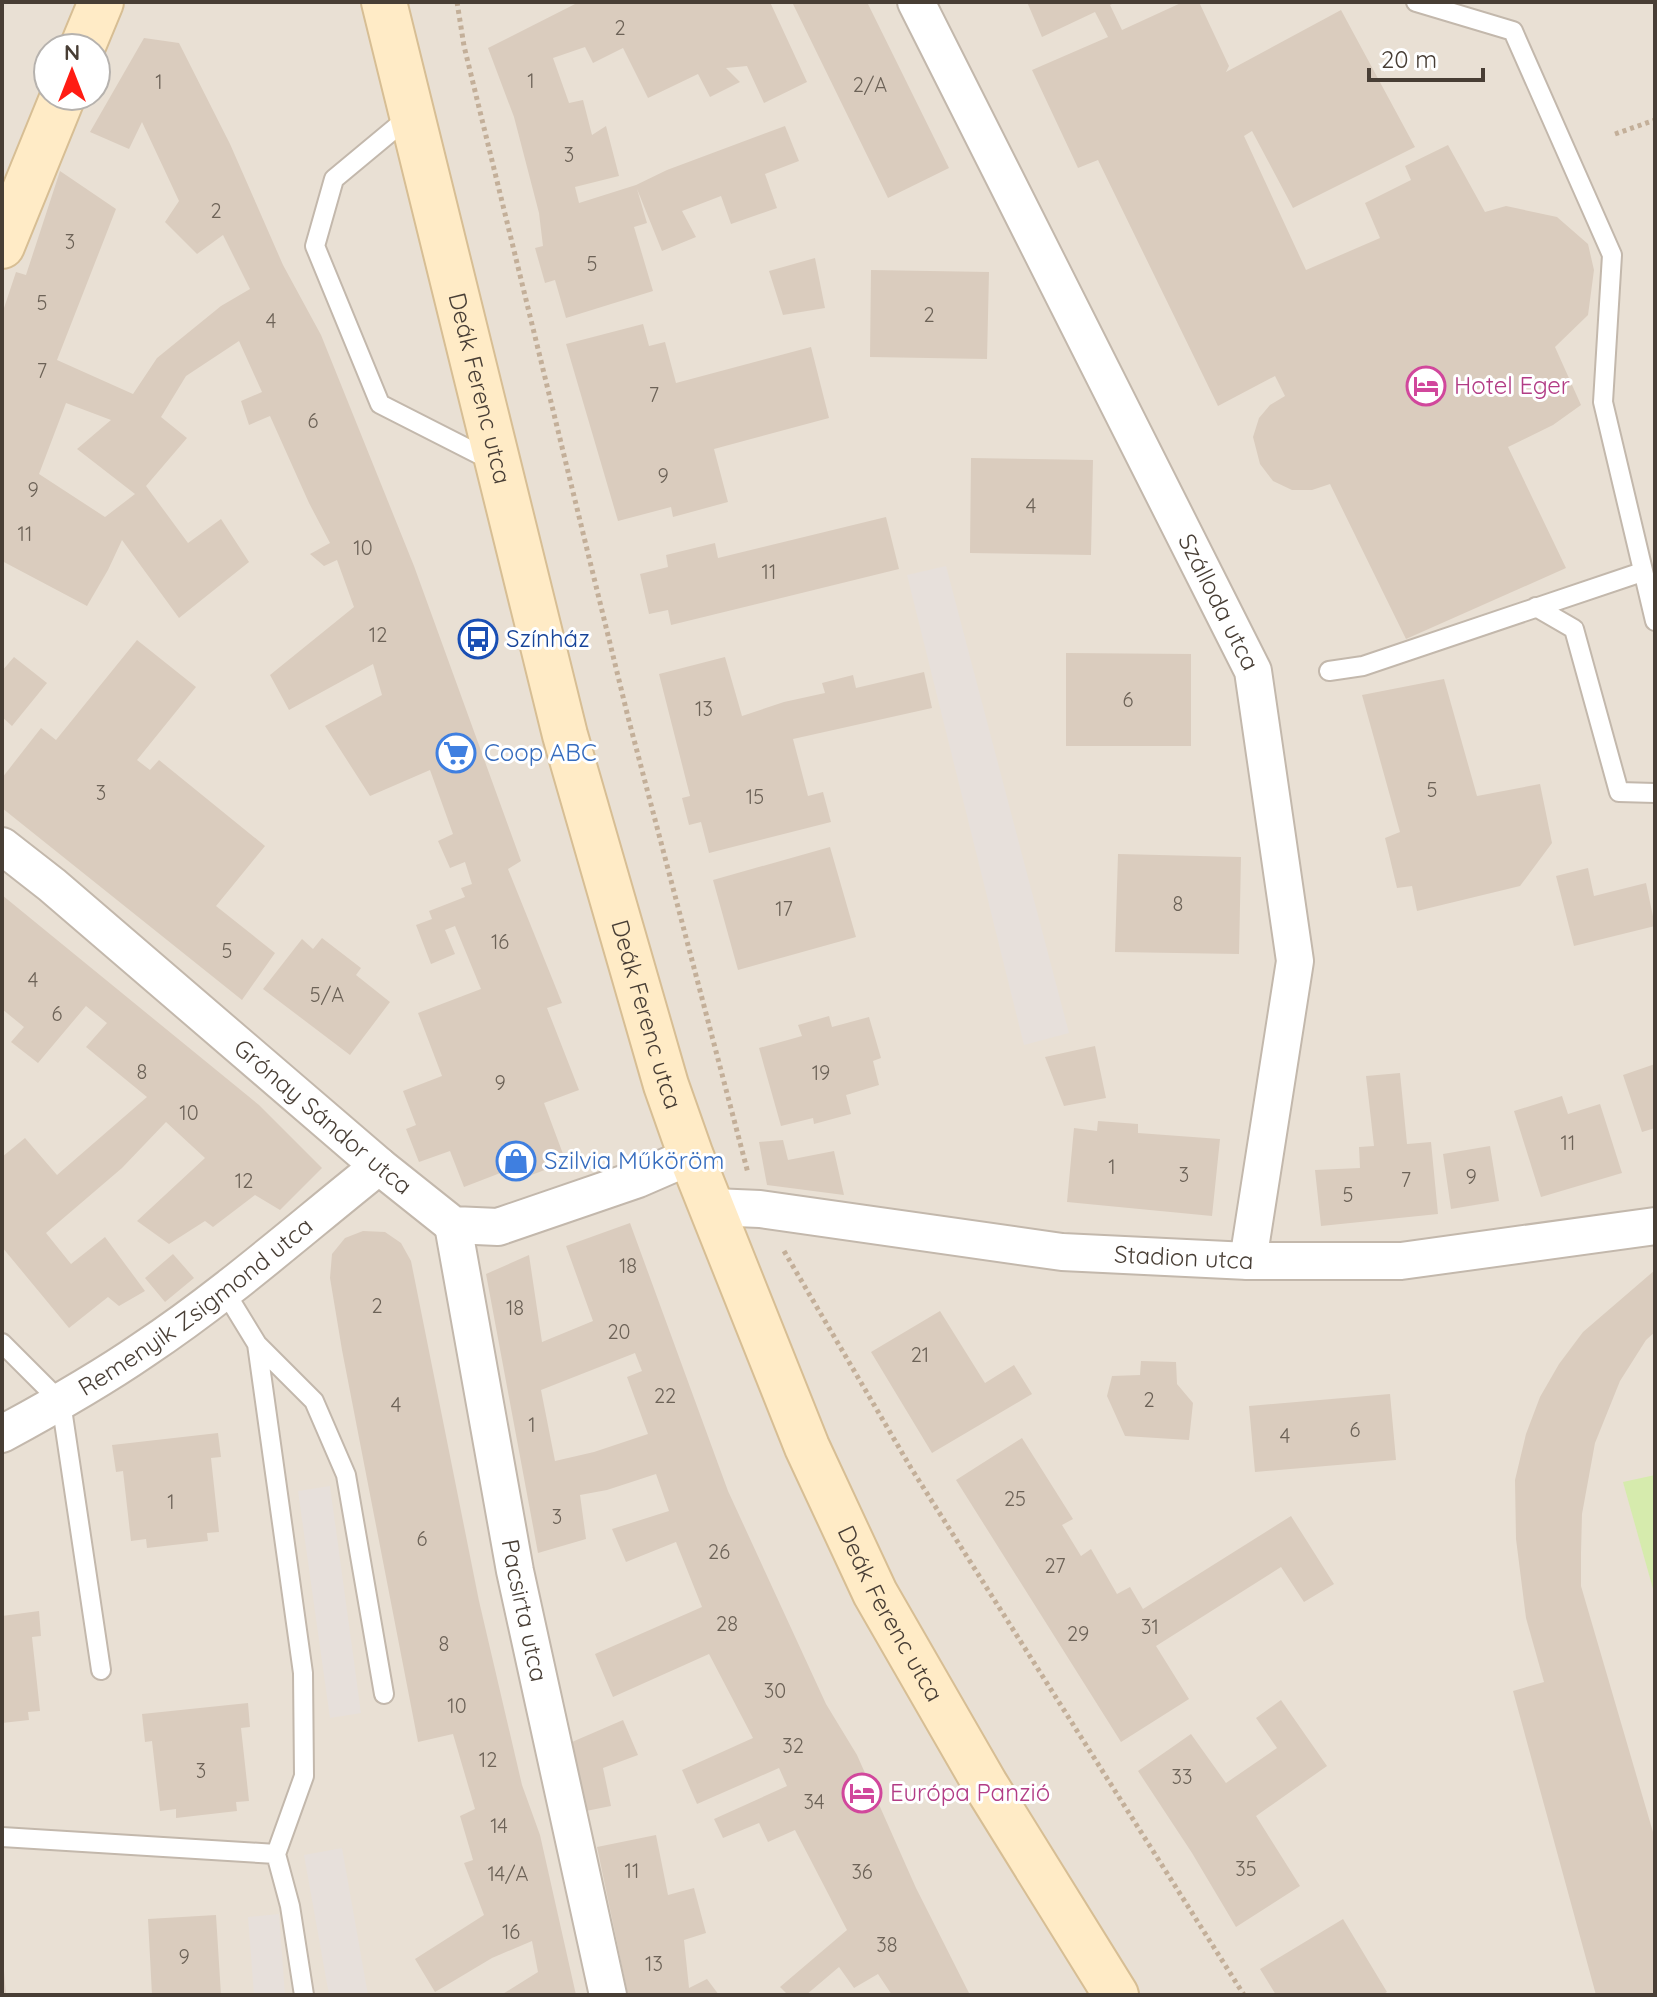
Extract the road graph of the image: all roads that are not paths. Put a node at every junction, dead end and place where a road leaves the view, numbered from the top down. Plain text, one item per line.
1 (101, 2) edge
2 (383, 2) edge
3 (916, 2) edge
4 (1416, 2) edge
5 (89, 32) edge
6 (56, 112) edge
7 (413, 113) junction
8 (2, 246) edge
9 (499, 464) junction
10 (1642, 572) junction
11 (1536, 607) junction
12 (1655, 621) edge
13 (1329, 671) dead end
14 (1655, 793) edge
15 (2, 846) edge
16 (691, 1156) junction
17 (379, 1166) junction
18 (713, 1207) junction
19 (453, 1225) junction
20 (1655, 1226) edge
21 (1248, 1261) junction
22 (224, 1290) junction
23 (2, 1343) edge
24 (257, 1344) junction
25 (61, 1402) junction
26 (2, 1434) edge
27 (101, 1670) dead end
28 (384, 1694) dead end
29 (2, 1837) edge
30 (276, 1854) junction
31 (304, 1995) edge
32 (608, 1995) edge
33 (1116, 1995) edge

1 - 5 street
2 - 7 street, Deák Ferenc utca
3 - 21 street, Szálloda utca
4 - 10 lane
6 - 8 street
7 - 9 street, Deák Ferenc utca
7 - 9 lane
9 - 16 street, Deák Ferenc utca
10 - 11 lane
10 - 12 lane
11 - 13 lane
11 - 14 lane
15 - 17 street, Grónay Sándor utca
16 - 18 street, Deák Ferenc utca
16 - 19 street
17 - 19 street, Grónay Sándor utca
17 - 22 street, Remenyik Zsigmond utca
18 - 21 street, Stadion utca
18 - 33 street, Deák Ferenc utca
19 - 32 street, Pacsirta utca
20 - 21 street, Stadion utca
22 - 24 lane
22 - 25 street, Remenyik Zsigmond utca
23 - 25 lane
24 - 28 lane
24 - 30 lane
25 - 26 street, Remenyik Zsigmond utca
25 - 27 lane
29 - 30 lane
30 - 31 lane

